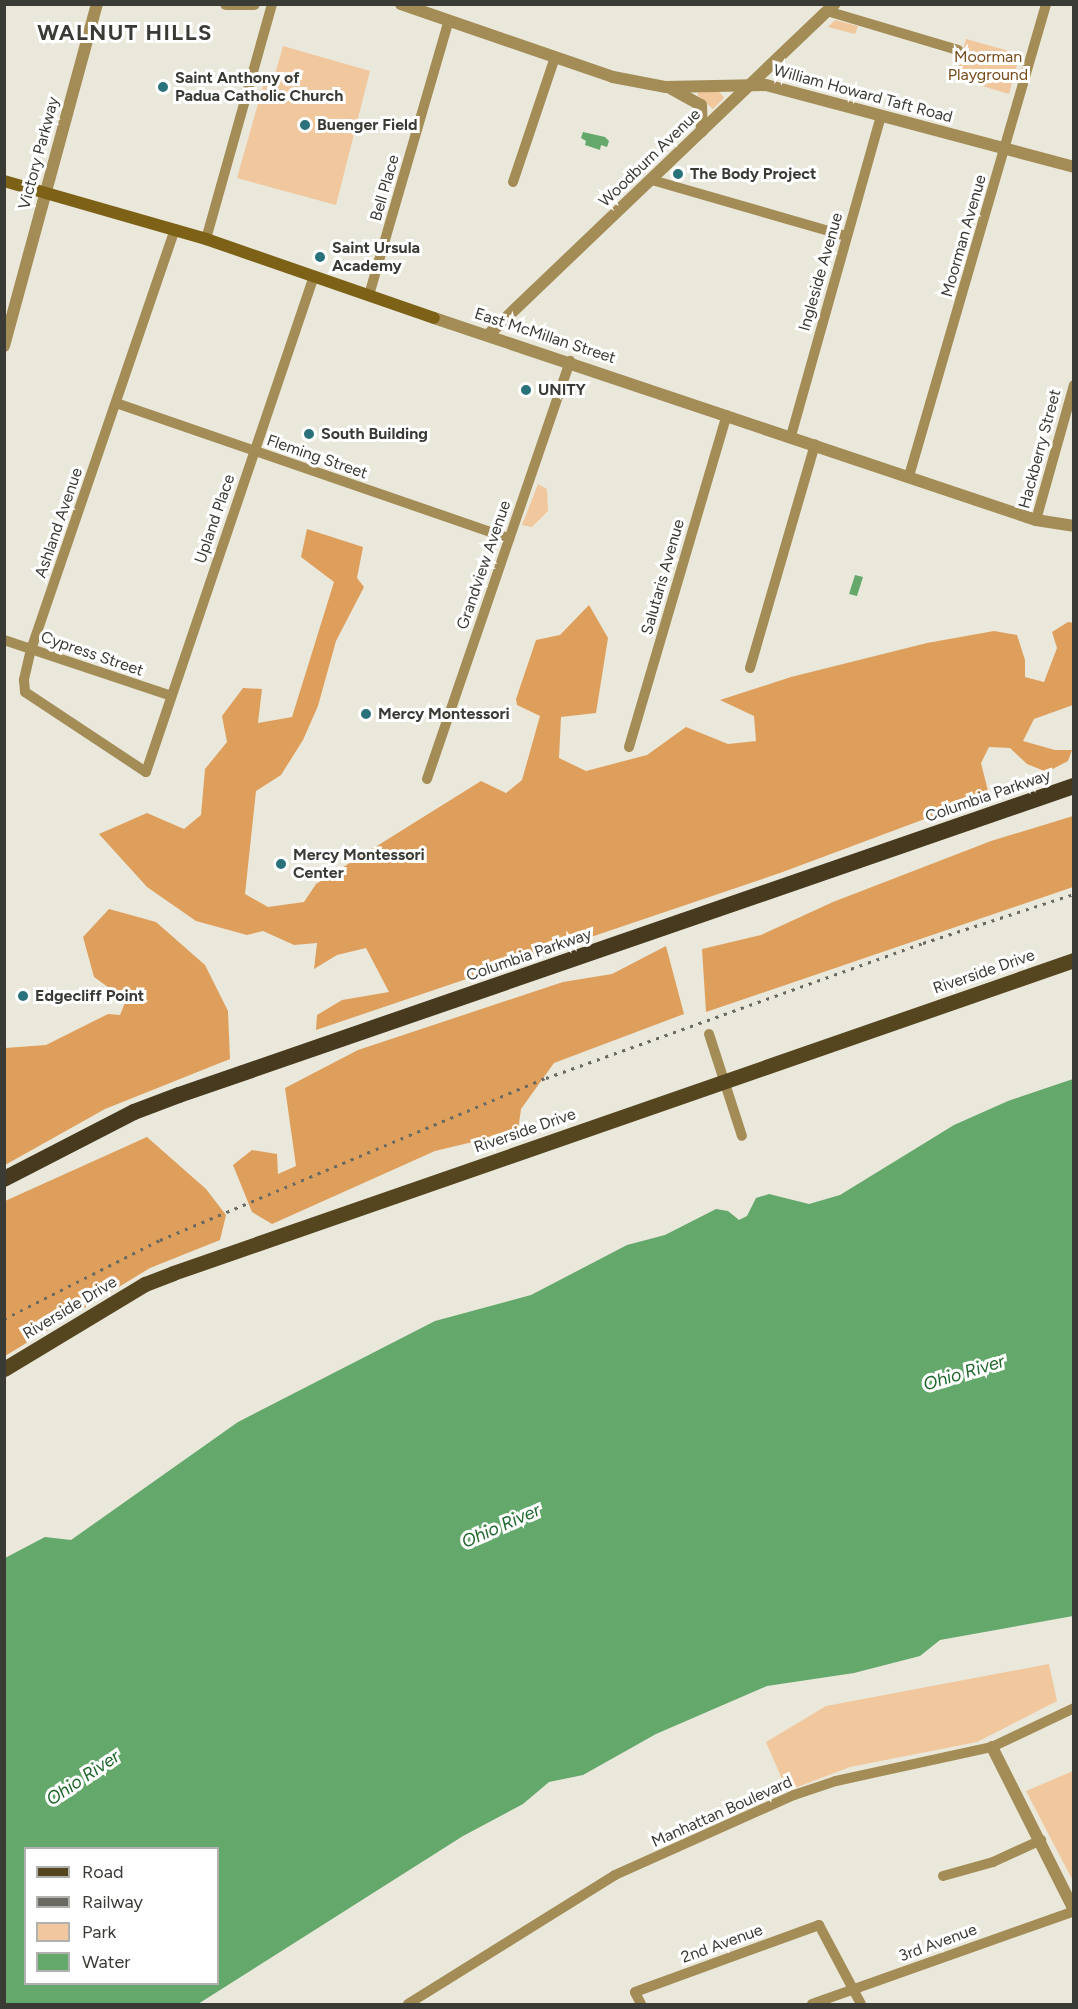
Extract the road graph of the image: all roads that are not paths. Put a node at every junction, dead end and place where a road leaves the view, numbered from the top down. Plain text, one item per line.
1 (97, 4) edge
2 (226, 4) edge
3 (254, 4) edge
4 (272, 4) edge
5 (401, 4) edge
6 (1046, 4) edge
7 (830, 8) edge
8 (449, 20) junction
9 (958, 50) dead end
10 (555, 57) junction
11 (749, 83) junction
12 (666, 87) junction
13 (881, 116) junction
14 (702, 130) junction
15 (1005, 148) junction
16 (1074, 167) edge
17 (652, 180) junction
18 (4, 181) edge
19 (513, 182) dead end
20 (46, 193) junction
21 (175, 229) junction
22 (846, 236) junction
23 (206, 239) junction
24 (314, 276) junction
25 (369, 295) junction
26 (434, 318) joint
27 (488, 335) junction
28 (4, 346) edge
29 (570, 361) junction
30 (1074, 385) edge
31 (116, 403) junction
32 (727, 415) junction
33 (791, 436) junction
34 (816, 444) junction
35 (254, 451) junction
36 (909, 476) junction
37 (1036, 520) junction
38 (1074, 526) edge
39 (509, 538) junction
40 (4, 640) edge
41 (31, 649) junction
42 (750, 668) dead end
43 (171, 696) junction
44 (629, 747) dead end
45 (146, 772) joint
46 (427, 779) dead end
47 (1074, 786) edge
48 (1074, 960) edge
49 (709, 1034) dead end
50 (724, 1082) junction
51 (741, 1136) dead end
52 (4, 1179) edge
53 (4, 1369) edge
54 (1074, 1708) edge
55 (992, 1747) junction
56 (1041, 1840) junction
57 (943, 1876) dead end
58 (1074, 1910) edge
59 (853, 1990) junction
60 (408, 2004) edge
61 (641, 2004) edge
62 (812, 2004) edge
63 (861, 2004) edge

1 - 20 street, Victory Parkway
2 - 3 street
4 - 23 street
5 - 8 street, William Howard Taft Road
6 - 15 street, Moorman Avenue
7 - 9 street
7 - 11 street, Woodburn Avenue
8 - 10 street, William Howard Taft Road
8 - 25 street, Bell Place
10 - 12 street, William Howard Taft Road
10 - 19 street
11 - 12 street, William Howard Taft Road
11 - 13 street, William Howard Taft Road
11 - 14 street, Woodburn Avenue
12 - 14 street
13 - 15 street, William Howard Taft Road
13 - 22 street, Ingleside Avenue
14 - 17 street, Woodburn Avenue
15 - 16 street, William Howard Taft Road
15 - 36 street, Moorman Avenue
17 - 22 street
17 - 27 street, Woodburn Avenue
18 - 20 main road, East McMillan Street
20 - 21 main road, East McMillan Street
20 - 28 street, Victory Parkway
21 - 23 main road, East McMillan Street
21 - 31 street, Ashland Avenue
22 - 33 street, Ingleside Avenue
23 - 24 main road, East McMillan Street
24 - 25 main road, East McMillan Street
24 - 35 street, Upland Place
25 - 26 main road, East McMillan Street
26 - 27 street, East McMillan Street
27 - 29 street, East McMillan Street
29 - 32 street, East McMillan Street
29 - 39 street, Grandview Avenue
30 - 37 street, Hackberry Street
31 - 35 street, Fleming Street
31 - 41 street, Ashland Avenue
32 - 33 street, East McMillan Street
32 - 44 street, Salutaris Avenue
33 - 34 street, East McMillan Street
34 - 36 street, East McMillan Street
34 - 42 street
35 - 39 street, Fleming Street
35 - 43 street, Upland Place
36 - 37 street, East McMillan Street
37 - 38 street, East McMillan Street
39 - 46 street, Grandview Avenue
40 - 41 street, Cypress Street
41 - 43 street, Cypress Street
41 - 45 street, Ashland Avenue
43 - 45 street, Upland Place
47 - 52 highway, Columbia Parkway
48 - 50 main road, Riverside Drive
49 - 50 street
50 - 51 street
50 - 53 main road, Riverside Drive
54 - 55 street, Manhattan Boulevard
55 - 56 street
55 - 60 street, Manhattan Boulevard
56 - 57 street
56 - 58 street
58 - 59 street, 3rd Avenue
59 - 61 street, 2nd Avenue
59 - 62 street, 3rd Avenue
59 - 63 street

